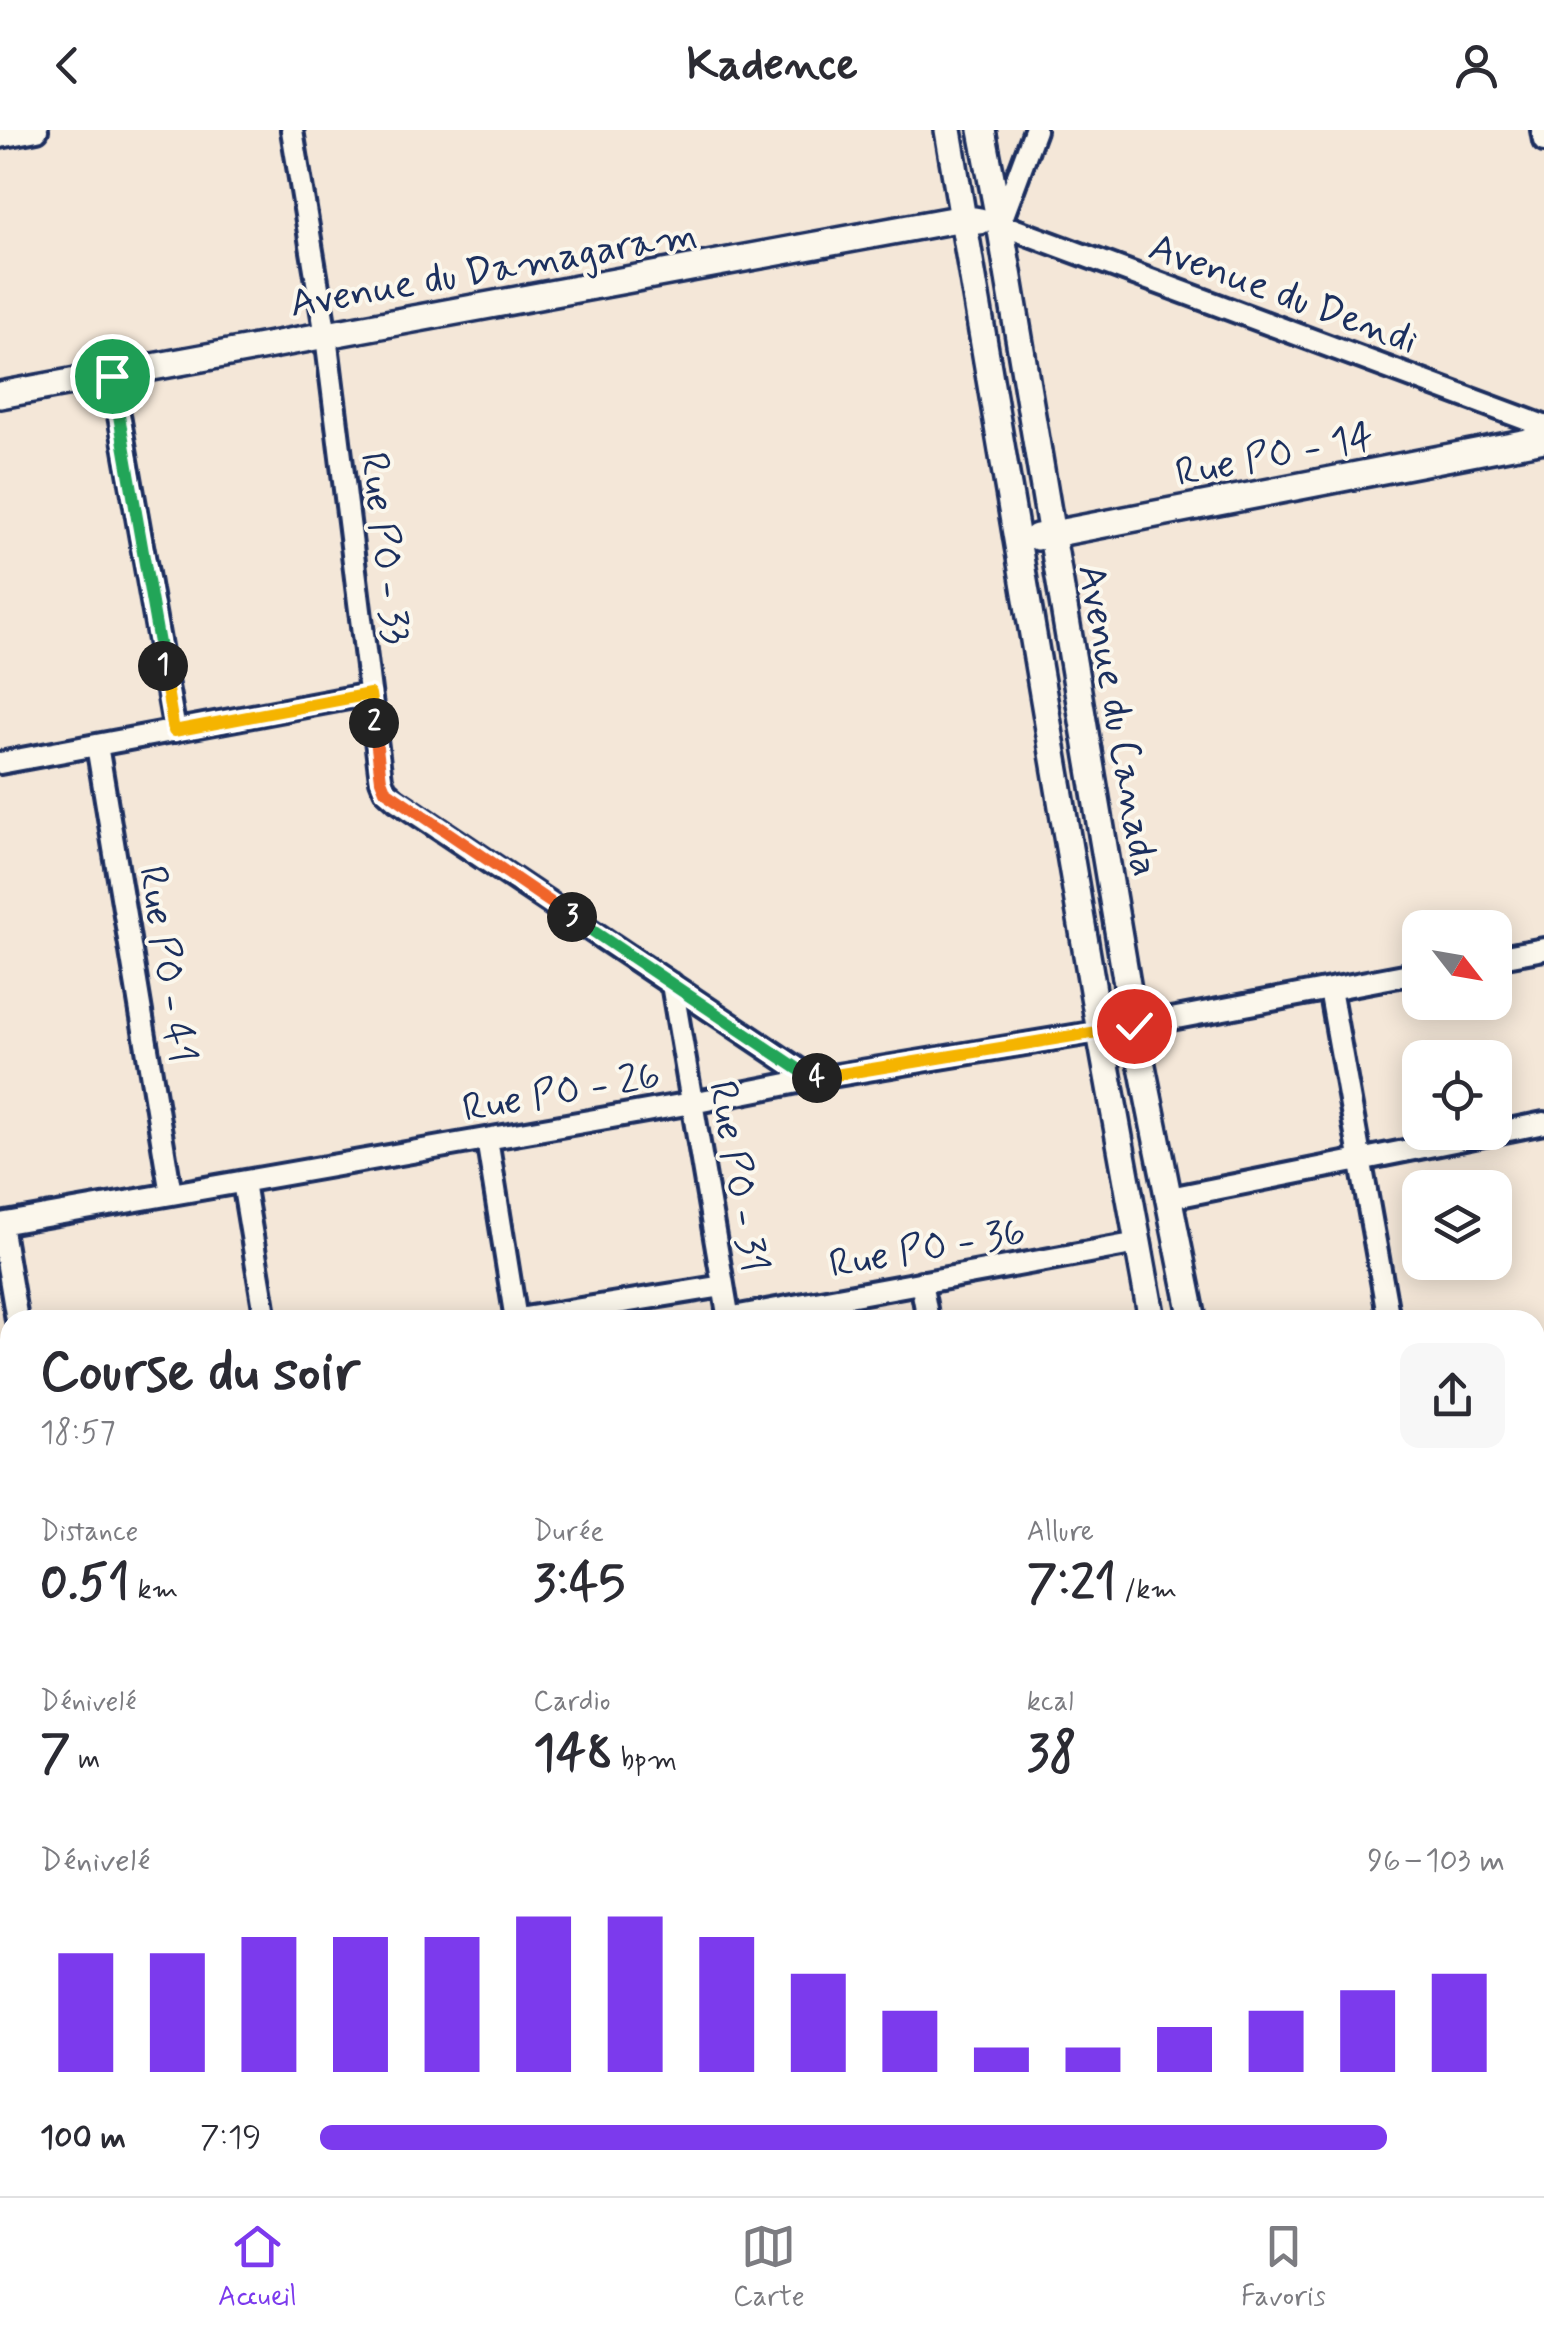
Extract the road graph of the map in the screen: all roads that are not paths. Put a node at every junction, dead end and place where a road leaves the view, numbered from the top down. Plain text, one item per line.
1 (37, 130) edge
2 (292, 130) edge
3 (948, 130) edge
4 (982, 130) edge
5 (1035, 130) edge
6 (1542, 130) edge
7 (0, 137) edge
8 (1544, 142) edge
9 (963, 218) junction
10 (1000, 224) junction
11 (326, 336) junction
12 (112, 376) junction
13 (0, 395) edge
14 (1544, 426) edge
15 (1544, 439) edge
16 (1051, 535) junction
17 (1017, 539) junction
18 (370, 694) junction
19 (174, 731) junction
20 (97, 745) junction
21 (0, 763) edge
22 (1544, 948) edge
23 (1512, 955) edge
24 (1402, 975) edge
25 (672, 984) junction
26 (1330, 989) junction
27 (1134, 1026) junction
28 (1100, 1032) junction
29 (813, 1079) junction
30 (692, 1103) junction
31 (1544, 1123) edge
32 (488, 1139) junction
33 (1360, 1160) junction
34 (243, 1182) junction
35 (171, 1194) junction
36 (1170, 1198) junction
37 (0, 1224) edge
38 (1138, 1243) junction
39 (922, 1282) junction
40 (723, 1286) junction
41 (15, 1310) edge
42 (264, 1310) edge
43 (513, 1310) edge
44 (575, 1310) edge
45 (727, 1310) edge
46 (775, 1310) edge
47 (926, 1310) edge
48 (1150, 1310) edge
49 (1191, 1310) edge
50 (1387, 1310) edge

1 - 7 street
2 - 11 street, Rue PO - 33
3 - 9 street, Avenue du Canada
4 - 10 street, Avenue du Canada
5 - 10 street
6 - 8 street
9 - 10 street, Avenue du Damagaram
9 - 11 street, Avenue du Damagaram
9 - 17 street, Avenue du Canada
10 - 14 street, Avenue du Dendi
10 - 16 street, Avenue du Canada
11 - 12 street, Avenue du Damagaram
11 - 18 street, Rue PO - 33
12 - 13 street, Avenue du Damagaram
12 - 19 street
15 - 16 street, Rue PO - 14
16 - 17 street, Rue PO - 14
16 - 27 street, Avenue du Canada
17 - 28 street, Avenue du Canada
18 - 19 street
18 - 25 street, Rue PO - 33
19 - 20 street
20 - 21 street
20 - 35 street, Rue PO - 41
22 - 23 street
24 - 26 street, Rue PO - 26
25 - 29 street, Rue PO - 33
25 - 30 street, Rue PO - 31
26 - 27 street, Rue PO - 26
26 - 33 street
27 - 28 street, Rue PO - 26
27 - 36 street, Avenue du Canada
28 - 29 street, Rue PO - 26
28 - 38 street, Avenue du Canada
29 - 30 street, Rue PO - 26
30 - 32 street, Rue PO - 26
30 - 40 street, Rue PO - 31
31 - 33 street
32 - 34 street, Rue PO - 26
32 - 43 street
33 - 36 street
33 - 50 street
34 - 35 street, Rue PO - 26
34 - 42 street
35 - 37 street, Rue PO - 26
36 - 49 street, Avenue du Canada
37 - 41 street
38 - 39 street, Rue PO - 36
38 - 48 street, Avenue du Canada
39 - 46 street, Rue PO - 36
39 - 47 street
40 - 44 street
40 - 45 street, Rue PO - 31

